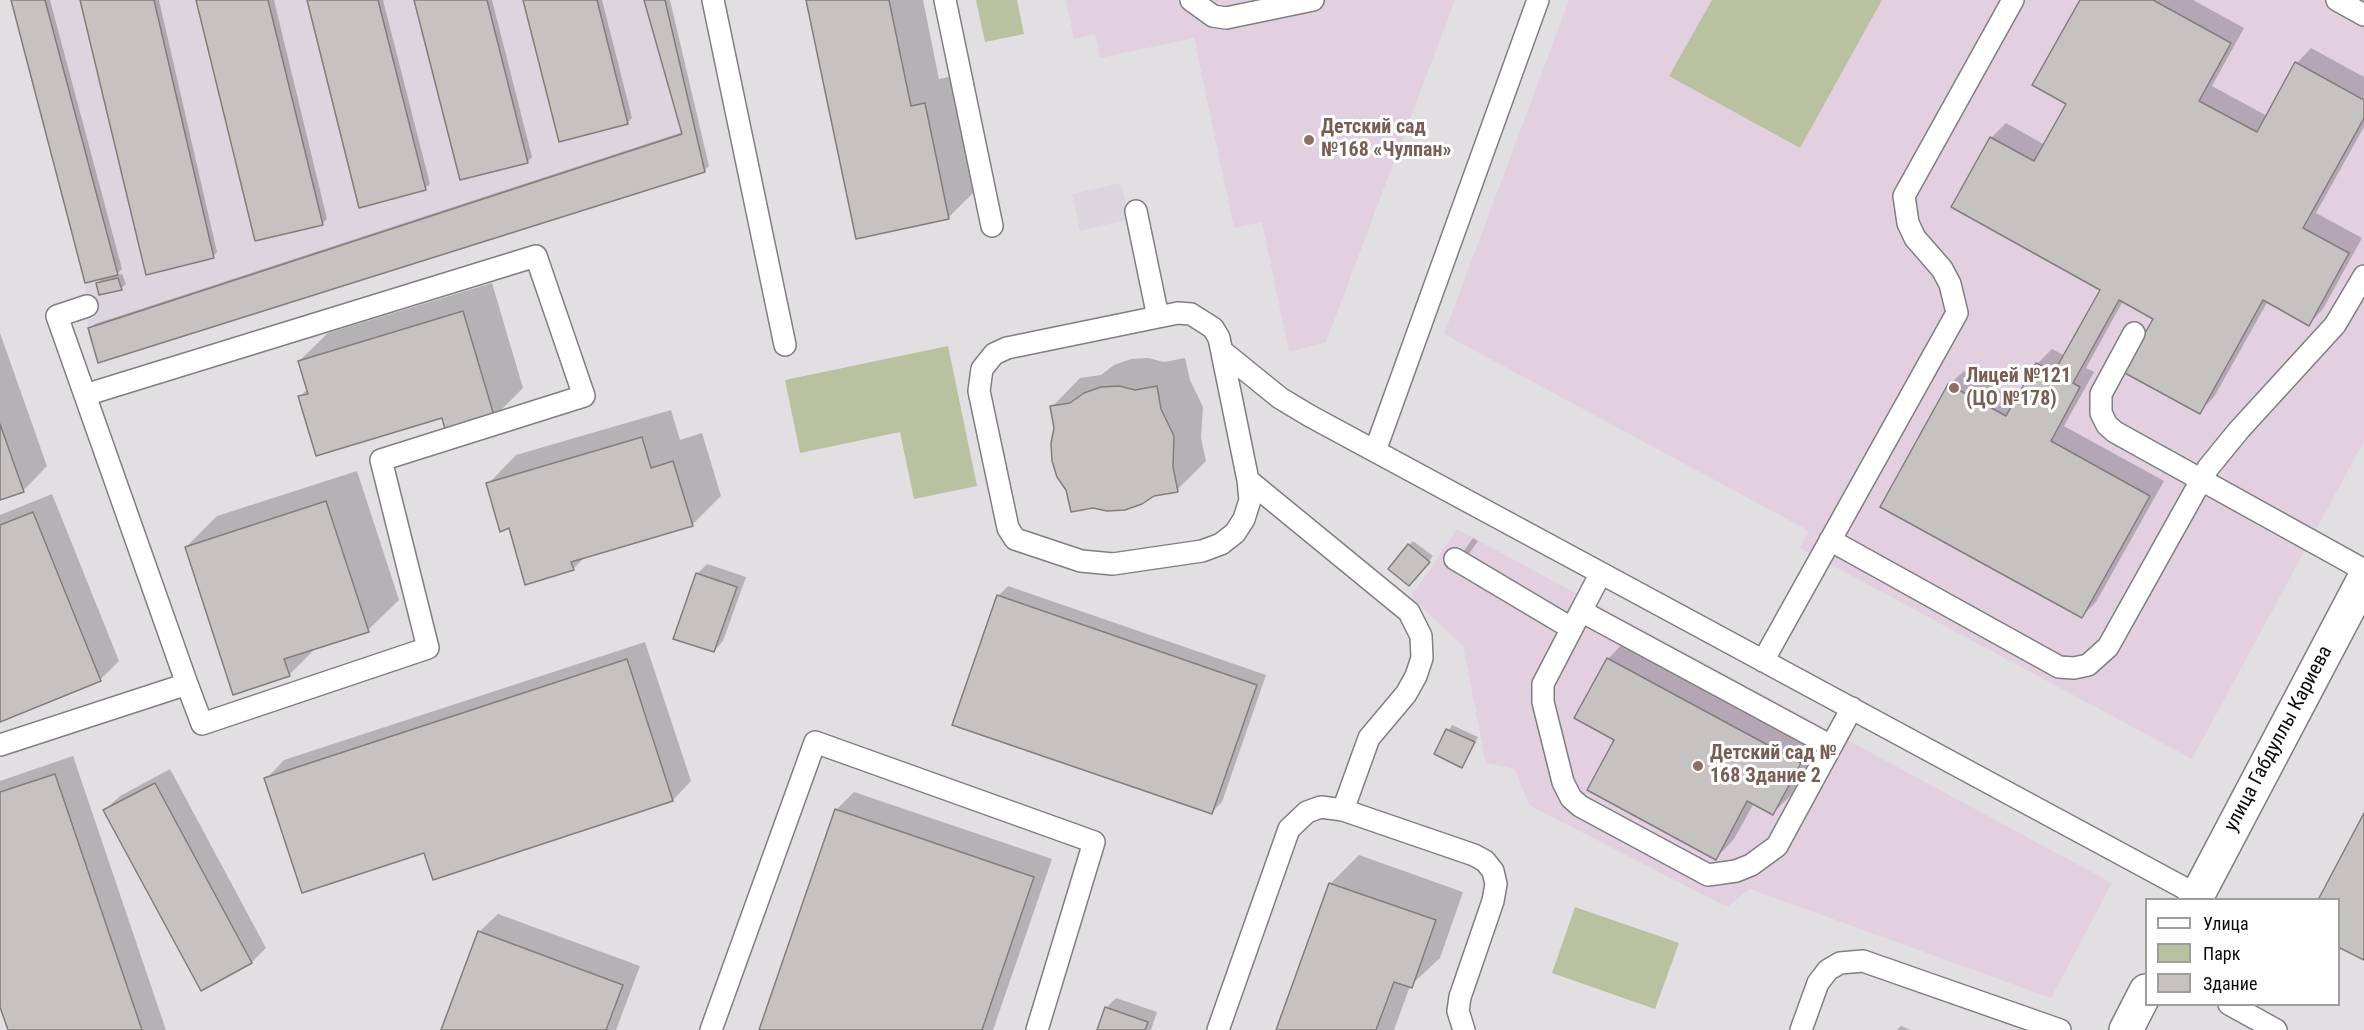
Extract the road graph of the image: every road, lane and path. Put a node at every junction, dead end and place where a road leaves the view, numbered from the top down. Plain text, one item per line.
1 (713, 0) edge
2 (945, 0) edge
3 (1191, 0) edge
4 (1313, 0) edge
5 (1538, 0) edge
6 (2013, 0) edge
7 (2337, 0) edge
8 (2364, 15) edge
9 (1136, 211) dead end
10 (992, 226) dead end
11 (2364, 276) edge
12 (87, 306) dead end
13 (1158, 317) junction
14 (2134, 333) dead end
15 (785, 345) dead end
16 (1222, 351) junction
17 (85, 395) junction
18 (1375, 451) junction
19 (1248, 480) junction
20 (2202, 481) junction
21 (1830, 540) junction
22 (1455, 560) dead end
23 (2364, 570) edge
24 (1601, 573) junction
25 (2364, 579) edge
26 (1576, 620) junction
27 (1763, 661) junction
28 (187, 684) junction
29 (1852, 708) junction
30 (0, 745) edge
31 (1831, 746) junction
32 (1343, 810) junction
33 (2196, 897) edge
34 (2145, 994) edge
35 (2231, 1006) edge
36 (711, 1030) edge
37 (1037, 1030) edge
38 (1218, 1030) edge
39 (1464, 1030) edge
40 (1801, 1030) edge
41 (2060, 1030) edge
42 (2126, 1030) edge
43 (2276, 1030) edge

1 - 15 lane
2 - 10 lane
3 - 4 lane
5 - 18 lane
6 - 21 lane
7 - 8 lane
9 - 13 lane
11 - 20 lane
12 - 17 lane
13 - 16 lane
13 - 19 lane
14 - 20 lane
16 - 18 lane
16 - 19 lane
17 - 28 lane
17 - 28 lane
18 - 24 lane
19 - 32 lane
20 - 21 lane
20 - 23 lane
21 - 27 lane
22 - 26 lane
24 - 26 lane
24 - 27 lane
25 - 33 street, улица Габдуллы Кариева
26 - 31 lane
26 - 31 lane
27 - 29 lane
28 - 30 lane
29 - 31 lane
29 - 33 lane
32 - 38 lane
32 - 39 lane
34 - 42 street
35 - 43 lane
36 - 37 lane
40 - 41 lane

